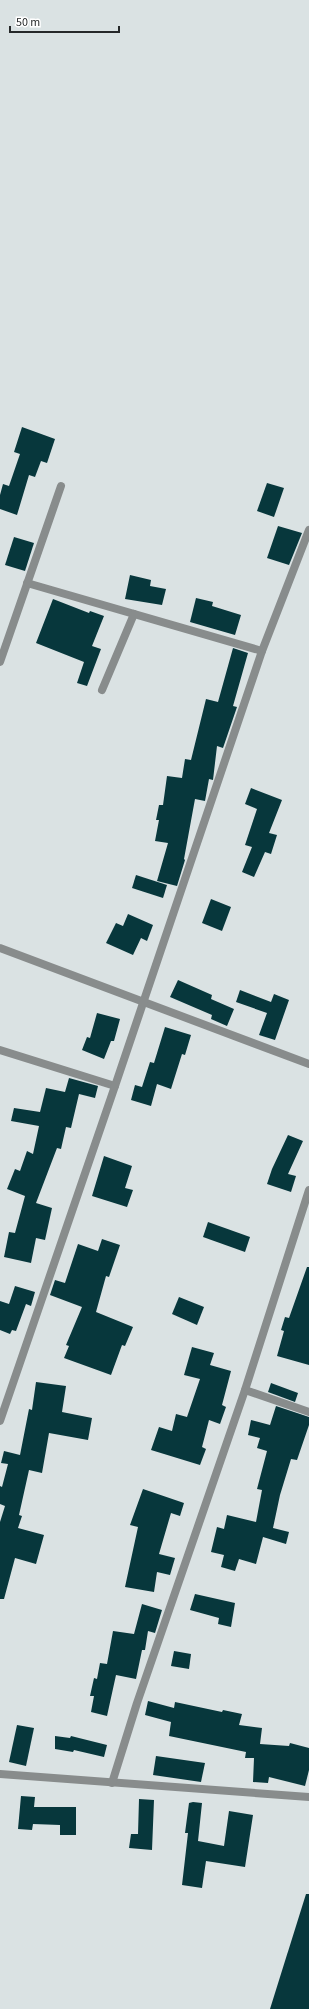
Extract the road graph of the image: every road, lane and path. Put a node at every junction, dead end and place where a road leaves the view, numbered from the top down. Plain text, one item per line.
1 (61, 486) dead end
2 (309, 530) edge
3 (27, 583) junction
4 (134, 614) junction
5 (262, 651) junction
6 (0, 662) edge
7 (102, 690) dead end
8 (0, 948) edge
9 (143, 1003) junction
10 (0, 1050) edge
11 (309, 1064) edge
12 (115, 1086) junction
13 (309, 1190) edge
14 (245, 1390) junction
15 (309, 1412) edge
16 (0, 1421) edge
17 (0, 1774) edge
18 (112, 1783) junction
19 (309, 1796) edge

1 - 3 street
2 - 5 street
3 - 4 street
3 - 6 street
4 - 5 street
4 - 7 street
5 - 9 street
8 - 9 street
9 - 11 street
9 - 12 street
10 - 12 street
12 - 16 street
13 - 14 street
14 - 15 street
14 - 18 street
17 - 18 street
18 - 19 street

